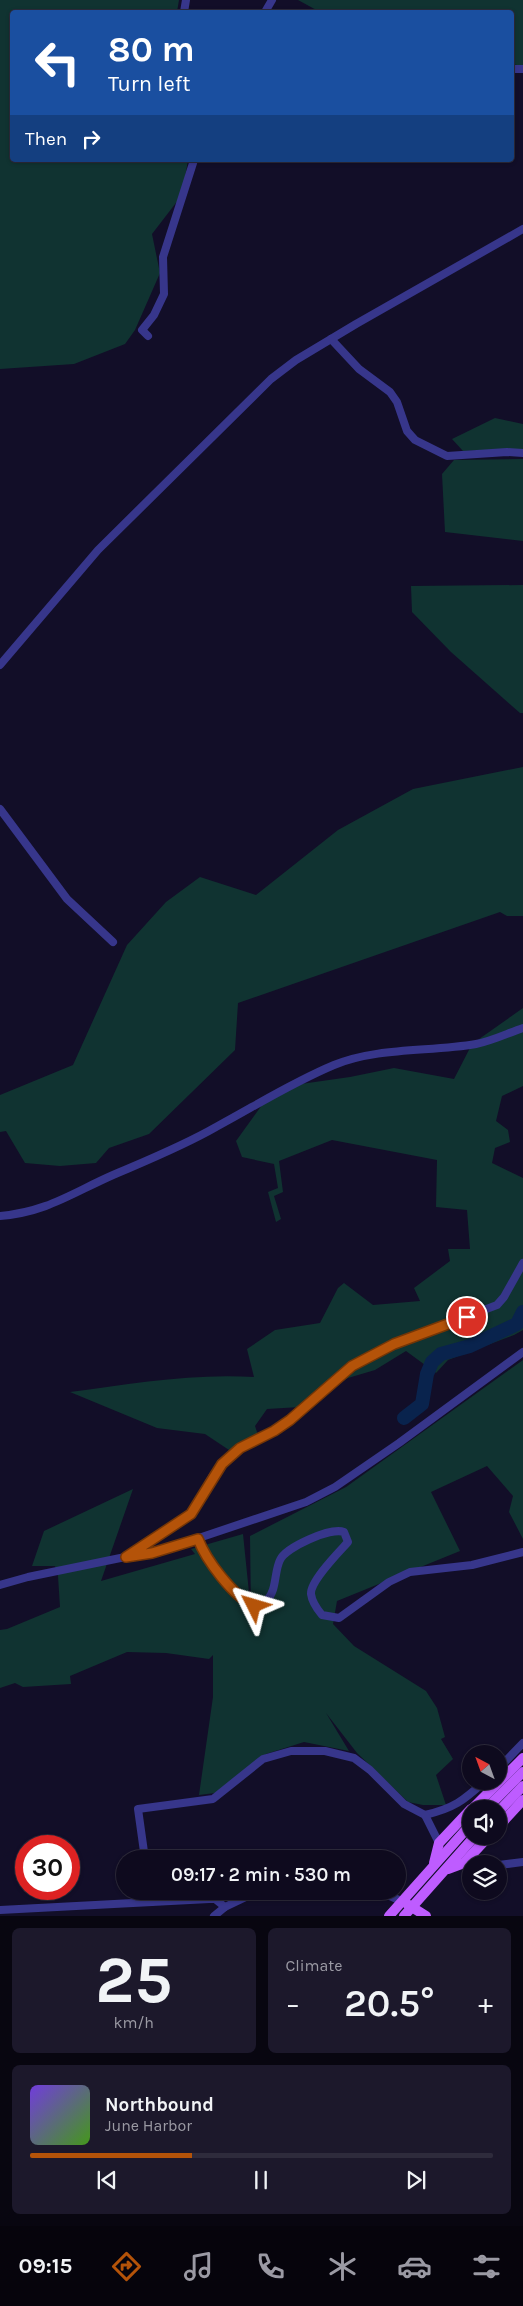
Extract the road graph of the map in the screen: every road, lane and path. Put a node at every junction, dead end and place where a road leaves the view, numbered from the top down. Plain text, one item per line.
1 (193, 162) edge
2 (523, 229) edge
3 (148, 336) dead end
4 (331, 339) junction
5 (523, 453) edge
6 (0, 665) edge
7 (0, 809) edge
8 (112, 942) dead end
9 (523, 1028) edge
10 (0, 1216) edge
11 (523, 1263) edge
12 (523, 1352) edge
13 (198, 1539) junction
14 (523, 1552) edge
15 (126, 1557) junction
16 (0, 1585) edge
17 (523, 1743) edge
18 (523, 1758) edge
19 (508, 1759) edge
20 (523, 1772) edge
21 (523, 1786) edge
22 (475, 1790) edge
23 (481, 1800) edge
24 (495, 1800) edge
25 (523, 1800) edge
26 (507, 1803) edge
27 (425, 1815) junction
28 (507, 1817) edge
29 (462, 1819) edge
30 (462, 1834) edge
31 (439, 1843) junction
32 (467, 1845) edge
33 (481, 1845) edge
34 (144, 1850) edge
35 (472, 1855) edge
36 (523, 1862) edge
37 (462, 1863) edge
38 (434, 1864) junction
39 (507, 1864) edge
40 (444, 1871) junction
41 (239, 1900) edge
42 (402, 1901) junction
43 (152, 1902) joint
44 (412, 1906) junction
45 (225, 1907) junction
46 (0, 1910) edge
47 (214, 1916) edge
48 (389, 1916) edge
49 (404, 1916) edge
50 (426, 1916) edge

1 - 3 street
2 - 4 street
4 - 5 street
4 - 6 street
7 - 8 street
9 - 10 street
11 - 15 street
12 - 13 street
13 - 14 street
13 - 15 street
15 - 16 street
17 - 19 street
18 - 23 main road
20 - 24 main road
21 - 26 main road
22 - 27 street
25 - 28 main road
27 - 31 street
27 - 34 street
29 - 31 main road
30 - 38 main road
31 - 38 main road
32 - 40 main road
33 - 35 main road
36 - 39 street
37 - 40 main road
38 - 42 main road
40 - 44 main road
41 - 45 street
42 - 44 main road
42 - 48 main road
43 - 45 street
43 - 46 street
44 - 49 main road
44 - 50 main road
45 - 47 street

